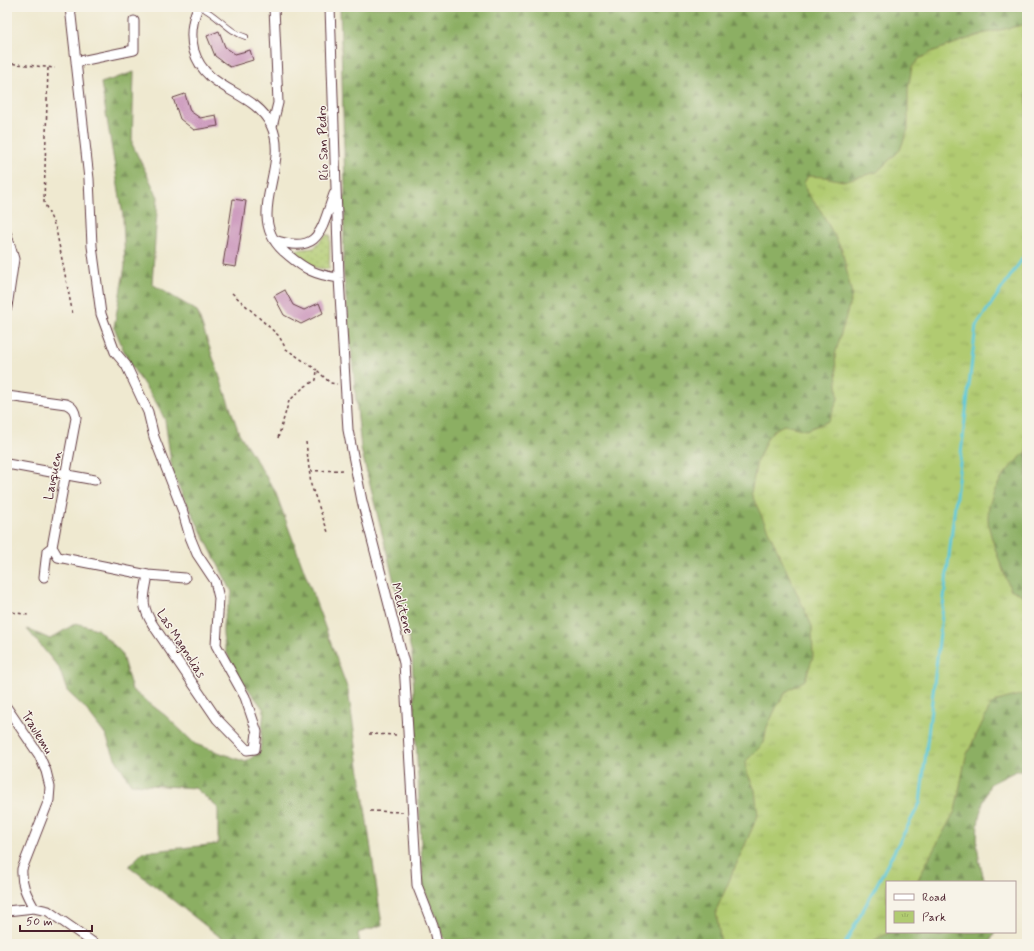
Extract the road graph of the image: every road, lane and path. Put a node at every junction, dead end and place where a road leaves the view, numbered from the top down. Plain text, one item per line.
1 (70, 7) edge
2 (199, 7) edge
3 (274, 7) edge
4 (330, 7) edge
5 (134, 21) dead end
6 (246, 38) dead end
7 (76, 62) junction
8 (7, 63) edge
9 (48, 68) junction
10 (55, 68) dead end
11 (272, 127) junction
12 (336, 189) junction
13 (7, 235) edge
14 (274, 240) junction
15 (339, 278) junction
16 (232, 293) dead end
17 (7, 306) edge
18 (73, 315) dead end
19 (317, 370) junction
20 (347, 386) junction
21 (7, 396) edge
22 (278, 438) dead end
23 (306, 442) dead end
24 (7, 464) edge
25 (356, 469) junction
26 (310, 471) junction
27 (66, 475) junction
28 (95, 480) dead end
29 (328, 532) dead end
30 (52, 547) junction
31 (148, 575) junction
32 (44, 577) dead end
33 (185, 578) dead end
34 (7, 611) edge
35 (28, 615) dead end
36 (7, 708) edge
37 (369, 734) dead end
38 (408, 735) junction
39 (370, 811) dead end
40 (412, 812) junction
41 (34, 908) junction
42 (7, 911) edge
43 (95, 944) edge
44 (437, 944) edge

1 - 7 street
2 - 6 lane
2 - 11 street
3 - 11 street
4 - 12 street, Río San Pedro
5 - 7 street
7 - 31 street, Las Magnolias
8 - 9 path
9 - 10 path
9 - 18 path
11 - 14 street
12 - 14 street
12 - 15 street, Río San Pedro
13 - 17 street
14 - 15 street
15 - 20 street, Melitene
16 - 19 path
19 - 20 path
19 - 22 path
20 - 25 street, Melitene
21 - 27 street, Lauquen
23 - 26 path
24 - 27 street
25 - 26 path
25 - 38 street, Melitene
26 - 29 path
27 - 28 street
27 - 30 street, Lauquen
30 - 31 street
30 - 32 street, Lauquen
31 - 33 street
34 - 35 path
36 - 41 street, Traulemu
37 - 38 path
38 - 40 street, Melitene
39 - 40 path
40 - 44 street, Melitene
41 - 42 street
41 - 43 street

